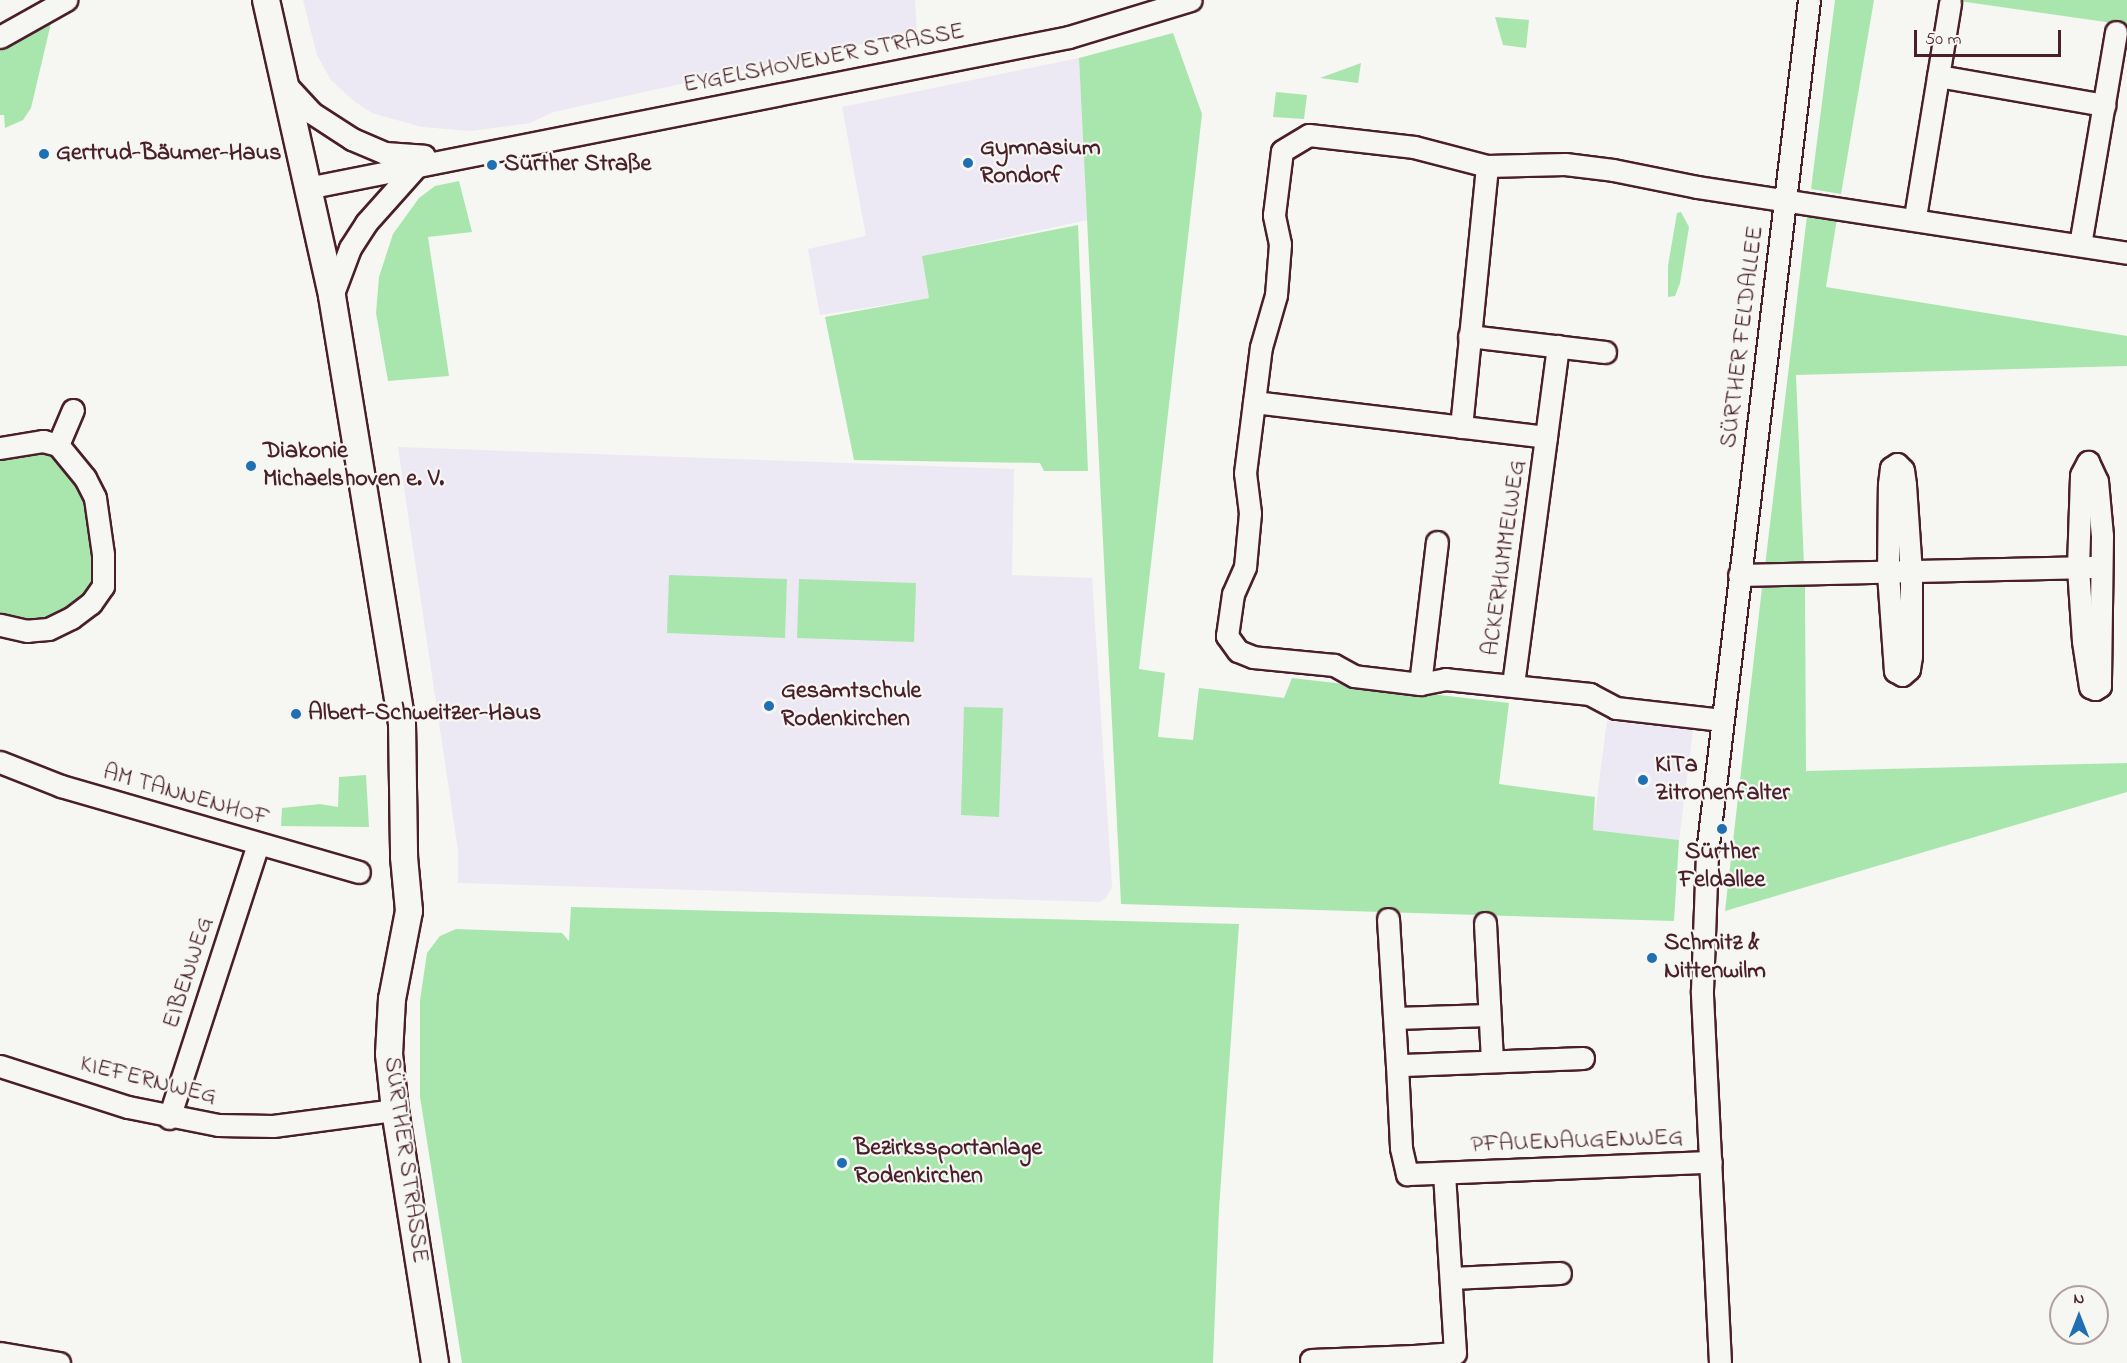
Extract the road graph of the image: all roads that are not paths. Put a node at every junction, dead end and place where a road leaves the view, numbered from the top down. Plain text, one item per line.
1 (66, 0) edge
2 (266, 0) edge
3 (1191, 0) edge
4 (1809, 0) edge
5 (1950, 3) dead end
6 (2116, 32) dead end
7 (0, 37) edge
8 (1938, 76) junction
9 (286, 85) junction
10 (2104, 105) junction
11 (464, 155) junction
12 (418, 165) junction
13 (1487, 166) junction
14 (307, 188) junction
15 (1786, 198) junction
16 (1915, 217) junction
17 (2080, 245) junction
18 (2127, 253) edge
19 (332, 296) junction
20 (1469, 336) junction
21 (1558, 346) junction
22 (1605, 352) dead end
23 (1254, 402) junction
24 (73, 410) dead end
25 (1461, 426) junction
26 (1546, 437) junction
27 (58, 445) junction
28 (0, 448) edge
29 (1437, 542) dead end
30 (2078, 567) junction
31 (2103, 567) junction
32 (1911, 572) junction
33 (1888, 574) junction
34 (1739, 575) junction
35 (0, 626) edge
36 (1420, 684) junction
37 (1513, 685) junction
38 (1722, 720) junction
39 (0, 762) edge
40 (258, 844) junction
41 (359, 872) dead end
42 (1388, 919) dead end
43 (1485, 922) dead end
44 (1489, 1016) junction
45 (1395, 1018) junction
46 (1583, 1058) dead end
47 (1492, 1061) junction
48 (1397, 1065) junction
49 (0, 1066) edge
50 (395, 1110) junction
51 (169, 1118) junction
52 (1711, 1162) junction
53 (1444, 1173) junction
54 (1560, 1273) dead end
55 (1451, 1278) junction
56 (0, 1353) edge
57 (1311, 1360) dead end
58 (1414, 1360) edge
59 (60, 1363) edge
60 (435, 1363) edge
61 (1720, 1363) edge

1 - 7 street
2 - 9 street, SÜRTHER STRASSE
3 - 11 street, EYGELSHOVENER STRASSE
4 - 15 street, SÜRTHER FELDALLEE
5 - 8 street
6 - 10 street
8 - 10 street
8 - 16 street
9 - 11 street, EYGELSHOVENER STRASSE
9 - 14 street, SÜRTHER STRASSE
10 - 17 street
11 - 12 street, EYGELSHOVENER STRASSE
12 - 14 street, EYGELSHOVENER STRASSE
12 - 19 street
13 - 15 street
13 - 20 street
13 - 23 street
14 - 19 street, SÜRTHER STRASSE
15 - 16 street
15 - 34 street, SÜRTHER FELDALLEE
16 - 17 street
17 - 18 street
19 - 50 street, SÜRTHER STRASSE
20 - 21 street
20 - 25 street
21 - 22 street
21 - 26 street, ACKERHUMMELWEG
23 - 25 street, ACKERHUMMELWEG
23 - 36 street
24 - 27 street
25 - 26 street, ACKERHUMMELWEG
26 - 37 street, ACKERHUMMELWEG
27 - 28 street
27 - 35 street
29 - 36 street
30 - 31 street
30 - 31 street
30 - 31 street
30 - 32 street
32 - 33 street
32 - 33 street
32 - 33 street
33 - 34 street
34 - 38 street, SÜRTHER FELDALLEE
36 - 37 street
37 - 38 street
38 - 52 street, SÜRTHER FELDALLEE
39 - 40 street, AM TANNENHOF
40 - 41 street, AM TANNENHOF
40 - 51 street, EIBENWEG
42 - 45 street, PFAUENAUGENWEG
43 - 44 street
44 - 45 street
44 - 47 street
45 - 48 street, PFAUENAUGENWEG
46 - 47 street
47 - 48 street
48 - 53 street, PFAUENAUGENWEG
49 - 51 street, KIEFERNWEG
50 - 51 street, KIEFERNWEG
50 - 60 street, SÜRTHER STRASSE
52 - 53 street, PFAUENAUGENWEG
52 - 61 street, SÜRTHER FELDALLEE
53 - 55 street, PFAUENAUGENWEG
54 - 55 street
55 - 58 street, PFAUENAUGENWEG
56 - 59 street
57 - 58 street, PFAUENAUGENWEG

